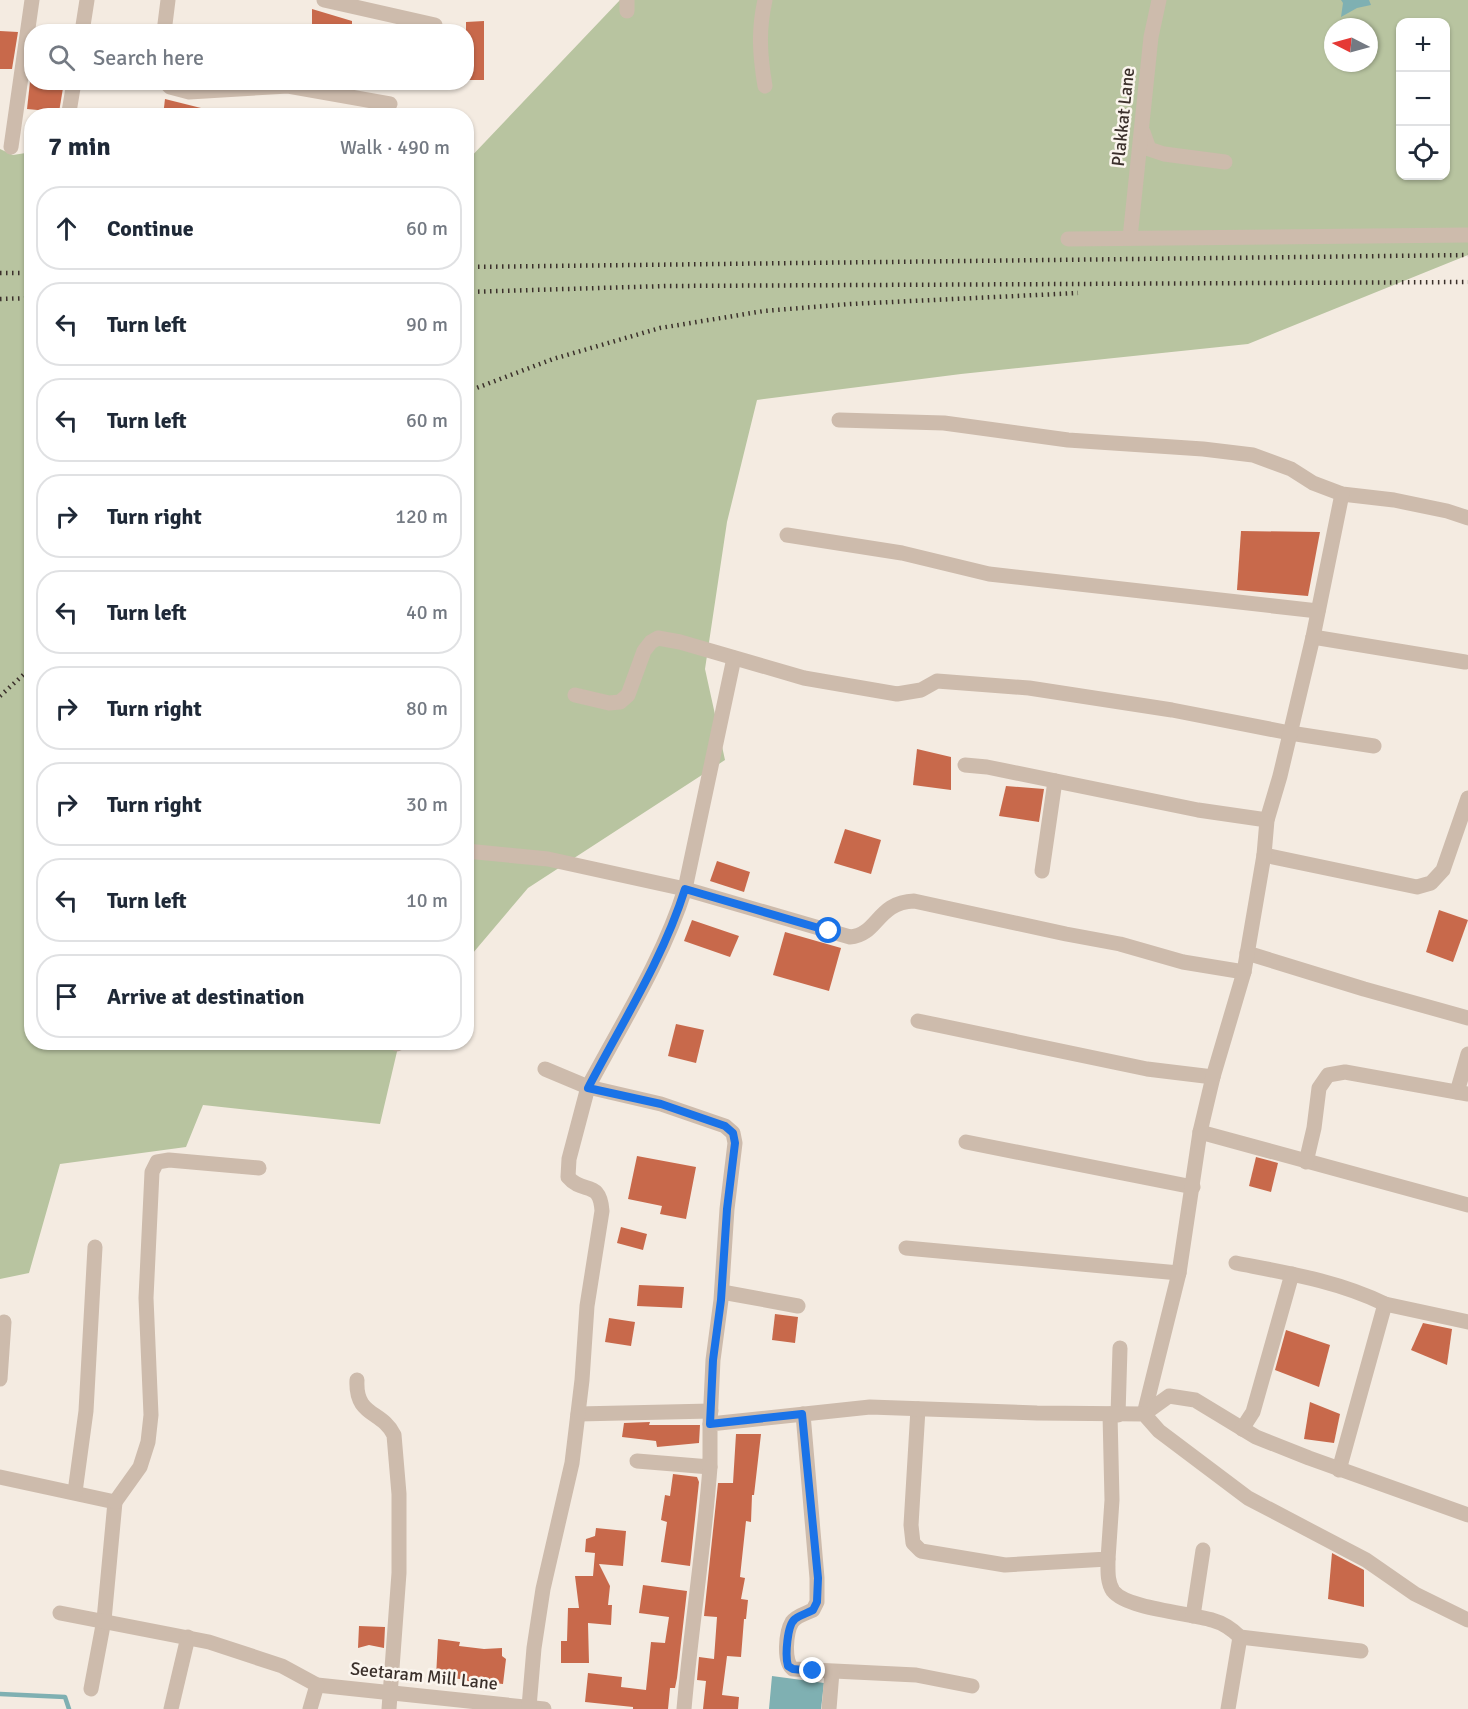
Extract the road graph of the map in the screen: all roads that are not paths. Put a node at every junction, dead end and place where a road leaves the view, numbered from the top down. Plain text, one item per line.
1 (32, 0) edge
2 (87, 0) edge
3 (168, 0) edge
4 (324, 0) edge
5 (765, 0) edge
6 (1159, 0) edge
7 (29, 24) edge
8 (83, 24) edge
9 (165, 24) edge
10 (431, 24) edge
11 (24, 56) edge
12 (765, 86) dead end
13 (73, 90) edge
14 (181, 90) edge
15 (222, 90) edge
16 (311, 90) edge
17 (390, 104) dead end
18 (70, 108) edge
19 (1142, 129) junction
20 (11, 147) dead end
21 (1225, 162) dead end
22 (1468, 235) edge
23 (1130, 238) junction
24 (1068, 239) dead end
25 (839, 420) dead end
26 (1342, 494) junction
27 (1468, 518) edge
28 (787, 535) dead end
29 (1318, 611) junction
30 (1313, 637) junction
31 (734, 658) junction
32 (1465, 662) dead end
33 (575, 695) dead end
34 (1290, 733) junction
35 (1374, 746) dead end
36 (964, 765) dead end
37 (1055, 782) junction
38 (1468, 798) edge
39 (1267, 820) junction
40 (474, 852) edge
41 (1264, 855) junction
42 (1042, 871) dead end
43 (685, 889) junction
44 (1247, 953) junction
45 (1244, 972) junction
46 (1468, 1018) edge
47 (918, 1021) dead end
48 (1468, 1053) edge
49 (545, 1069) dead end
50 (1213, 1077) junction
51 (588, 1088) junction
52 (1463, 1093) edge
53 (1200, 1132) junction
54 (966, 1142) dead end
55 (1306, 1162) junction
56 (258, 1168) dead end
57 (1192, 1187) junction
58 (1468, 1205) edge
59 (95, 1247) dead end
60 (906, 1248) dead end
61 (1236, 1263) dead end
62 (1179, 1273) junction
63 (1292, 1274) junction
64 (722, 1292) junction
65 (1385, 1304) junction
66 (798, 1306) dead end
67 (4, 1322) dead end
68 (1468, 1322) edge
69 (1120, 1348) dead end
70 (0, 1379) edge
71 (357, 1380) dead end
72 (918, 1409) junction
73 (578, 1414) junction
74 (802, 1414) junction
75 (1114, 1414) junction
76 (1144, 1414) junction
77 (710, 1417) junction
78 (1242, 1429) junction
79 (637, 1461) dead end
80 (711, 1467) junction
81 (1338, 1470) junction
82 (0, 1477) edge
83 (75, 1492) junction
84 (115, 1502) junction
85 (1468, 1515) edge
86 (1203, 1550) dead end
87 (1108, 1559) junction
88 (60, 1613) dead end
89 (1193, 1616) junction
90 (104, 1620) junction
91 (1468, 1620) edge
92 (1240, 1636) junction
93 (188, 1638) junction
94 (1361, 1651) dead end
95 (832, 1672) junction
96 (317, 1685) junction
97 (972, 1686) dead end
98 (91, 1689) dead end
99 (390, 1692) junction
100 (538, 1708) edge
101 (171, 1709) edge
102 (310, 1709) edge
103 (389, 1709) edge
104 (684, 1709) edge
105 (829, 1709) edge
106 (1228, 1709) edge

1 - 7 street
2 - 8 street
3 - 9 street
4 - 10 street
5 - 12 street
6 - 19 street, Plakkat Lane
11 - 20 street
13 - 18 street
14 - 15 street
16 - 17 street
19 - 21 street
19 - 23 street, Plakkat Lane
22 - 23 street
23 - 24 street
25 - 26 street
26 - 27 street
26 - 29 street
28 - 29 street
29 - 30 street
30 - 32 street
30 - 34 street
31 - 33 street
31 - 34 street
31 - 43 street
34 - 35 street
34 - 39 street
36 - 37 street
37 - 39 street
37 - 42 street
38 - 41 street
39 - 41 street
40 - 43 street
41 - 44 street
43 - 45 street
43 - 51 street
44 - 45 street
44 - 46 street
45 - 50 street
47 - 50 street
48 - 52 street
49 - 51 street
50 - 53 street
51 - 64 street
51 - 73 street
52 - 55 street
53 - 55 street
53 - 57 street
54 - 57 street
55 - 58 street
56 - 84 street
57 - 62 street
59 - 83 street
60 - 62 street
61 - 63 street
62 - 76 street
63 - 65 street
63 - 78 street
64 - 66 street
64 - 77 street
65 - 68 street
65 - 81 street
67 - 70 street
69 - 75 street
71 - 99 street
72 - 74 street
72 - 75 street
72 - 87 street
73 - 77 street
73 - 100 street
74 - 77 street
74 - 95 street
75 - 76 street
75 - 87 street
76 - 78 street
76 - 91 street
77 - 80 street
78 - 81 street
79 - 80 street
80 - 104 street
81 - 85 street
82 - 83 street
83 - 84 street
84 - 90 street
86 - 89 street
87 - 89 street
88 - 90 street, Seetaram Mill Lane
89 - 92 street
90 - 93 street, Seetaram Mill Lane
90 - 98 street
92 - 94 street
92 - 106 street
93 - 96 street, Seetaram Mill Lane
93 - 101 street
95 - 97 street
95 - 105 street
96 - 99 street, Seetaram Mill Lane
96 - 102 street
99 - 100 street, Seetaram Mill Lane
99 - 103 street

